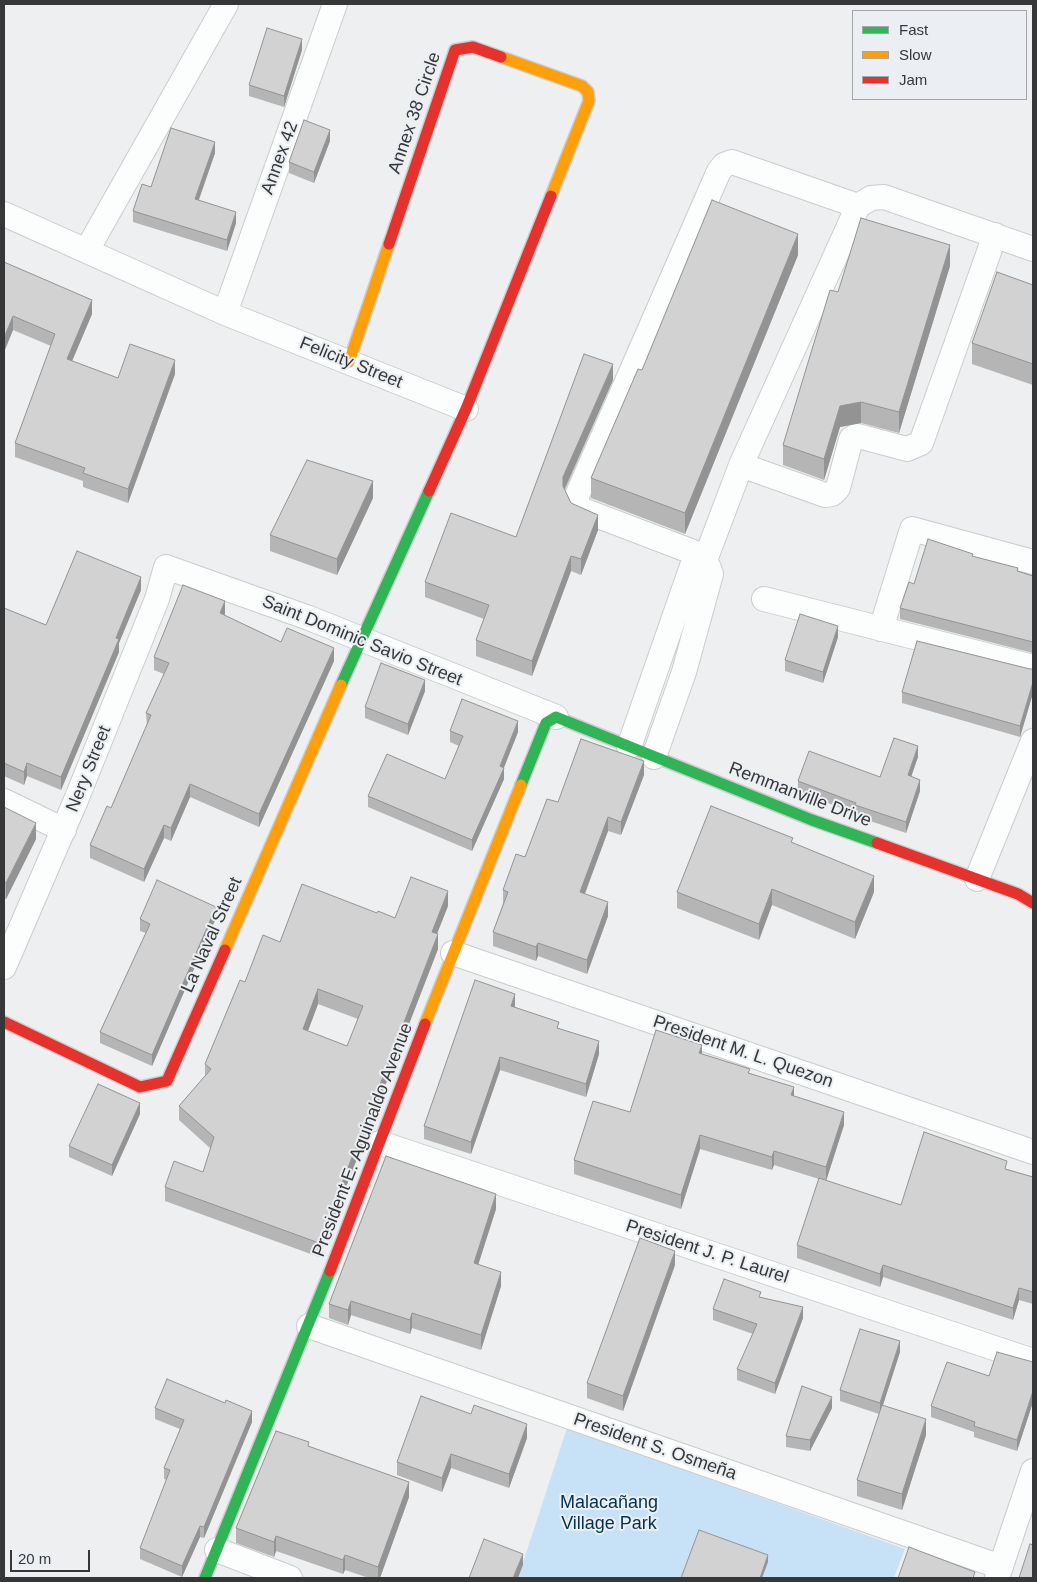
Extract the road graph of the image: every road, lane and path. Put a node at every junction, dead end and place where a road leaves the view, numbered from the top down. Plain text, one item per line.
1 (226, 4) edge
2 (335, 4) edge
3 (858, 206) junction
4 (4, 214) edge
5 (995, 235) junction
6 (1033, 249) edge
7 (87, 250) junction
8 (225, 313) junction
9 (348, 362) junction
10 (466, 409) junction
11 (741, 465) junction
12 (705, 560) junction
13 (1033, 562) edge
14 (166, 567) joint
15 (764, 599) dead end
16 (881, 628) junction
17 (668, 639) junction
18 (361, 640) junction
19 (691, 645) junction
20 (1033, 667) edge
21 (649, 693) junction
22 (674, 701) junction
23 (556, 717) junction
24 (1033, 741) edge
25 (628, 747) junction
26 (654, 757) junction
27 (4, 801) edge
28 (64, 830) junction
29 (977, 879) junction
30 (1033, 903) edge
31 (453, 953) junction
32 (4, 967) edge
33 (4, 1022) edge
34 (380, 1143) junction
35 (1033, 1152) edge
36 (309, 1326) junction
37 (1033, 1361) edge
38 (1033, 1471) edge
39 (217, 1550) junction
40 (999, 1573) edge
41 (205, 1578) edge
42 (290, 1578) edge

1 - 7 street
2 - 8 street, Annex 42
3 - 5 street
3 - 11 street
3 - 12 street
4 - 7 street, Felicity Street
5 - 6 street
5 - 11 street
7 - 8 street, Felicity Street
8 - 9 street, Felicity Street
9 - 10 street, Felicity Street
9 - 10 street, Annex 38 Circle
10 - 18 street
11 - 12 street
12 - 17 street
12 - 19 street
13 - 16 street
14 - 18 street, Saint Dominic Savio Street
14 - 28 street, Nery Street
15 - 16 street
16 - 20 street
17 - 19 street
17 - 21 street
18 - 23 street, Saint Dominic Savio Street
18 - 33 street, La Naval Street
19 - 22 street
21 - 22 street
21 - 25 street
22 - 26 street
23 - 25 street, Remmanville Drive
23 - 31 street, President E. Aguinaldo Avenue
24 - 29 street
25 - 26 street, Remmanville Drive
26 - 29 street, Remmanville Drive
27 - 28 street
28 - 32 street, Nery Street
29 - 30 street, Remmanville Drive
31 - 34 street, President E. Aguinaldo Avenue
31 - 35 street, President M. L. Quezon
34 - 36 street, President E. Aguinaldo Avenue
34 - 37 street, President J. P. Laurel
36 - 39 street, President E. Aguinaldo Avenue
36 - 40 street, President S. Osmeña
38 - 40 street
39 - 41 street, President E. Aguinaldo Avenue
39 - 42 street

